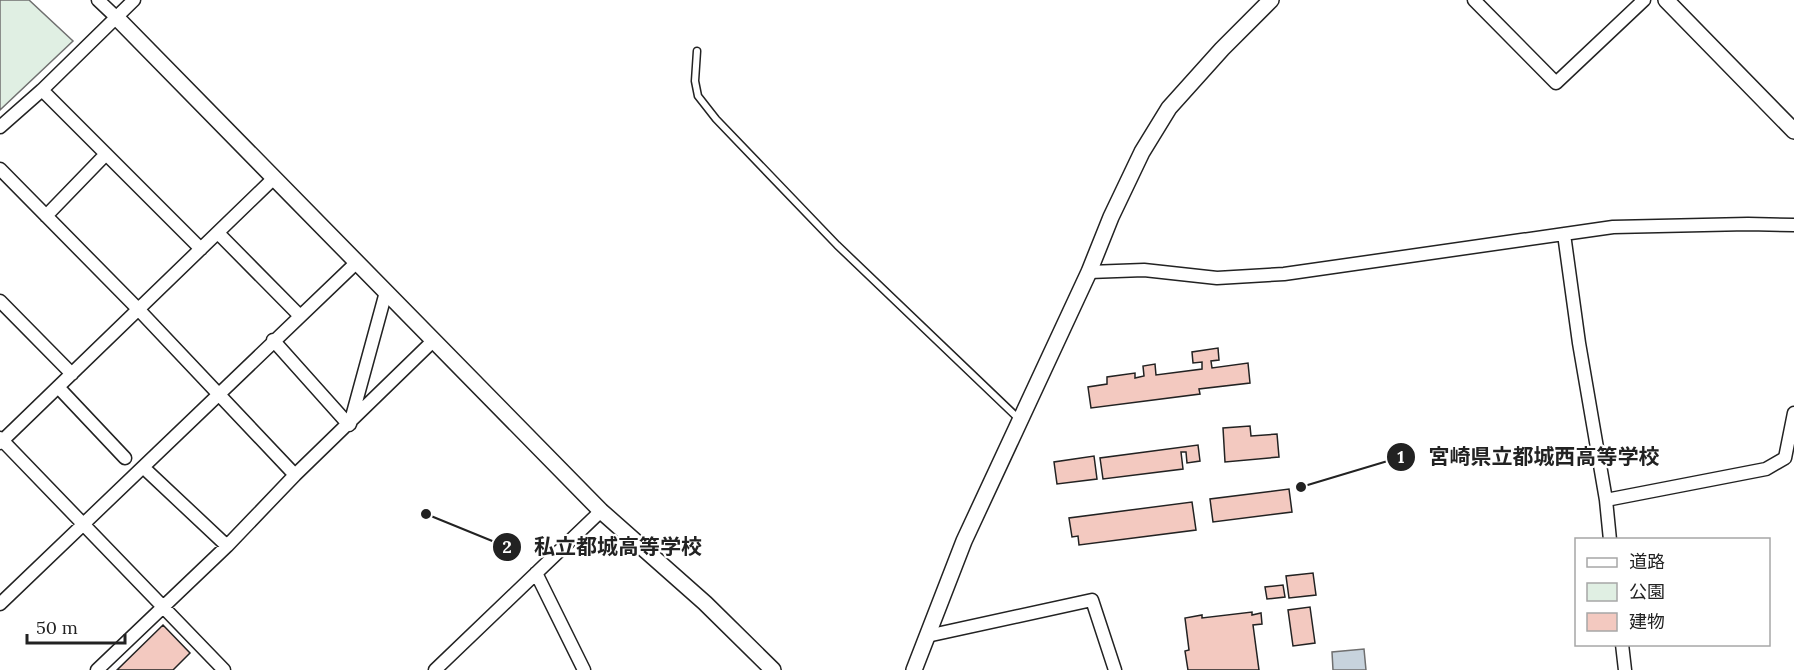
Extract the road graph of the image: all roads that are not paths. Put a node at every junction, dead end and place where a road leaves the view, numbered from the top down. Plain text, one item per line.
1 (98, 0) edge
2 (134, 0) edge
3 (1270, 0) edge
4 (1474, 0) edge
5 (1644, 0) edge
6 (1666, 0) edge
7 (117, 18) junction
8 (697, 51) dead end
9 (42, 90) junction
10 (0, 127) edge
11 (1794, 131) edge
12 (106, 154) junction
13 (0, 169) edge
14 (274, 178) junction
15 (46, 216) junction
16 (1794, 225) edge
17 (218, 233) junction
18 (1564, 234) junction
19 (201, 249) junction
20 (357, 262) junction
21 (1089, 272) junction
22 (386, 292) junction
23 (0, 301) edge
24 (139, 310) junction
25 (300, 316) junction
26 (273, 340) junction
27 (434, 340) junction
28 (72, 374) junction
29 (58, 387) junction
30 (217, 394) junction
31 (1794, 413) edge
32 (1020, 420) junction
33 (349, 425) junction
34 (1, 441) edge
35 (1789, 457) edge
36 (125, 458) dead end
37 (144, 468) junction
38 (296, 476) junction
39 (1606, 500) junction
40 (601, 511) junction
41 (82, 524) junction
42 (1610, 538) edge
43 (227, 546) junction
44 (536, 573) junction
45 (0, 604) edge
46 (161, 607) junction
47 (927, 636) junction
48 (1622, 646) edge
49 (97, 670) edge
50 (224, 670) edge
51 (435, 670) edge
52 (584, 670) edge
53 (773, 670) edge
54 (914, 670) edge
55 (1115, 670) edge
56 (1625, 670) edge

1 - 7 street
2 - 7 street
3 - 21 street
4 - 5 street
6 - 11 street
7 - 9 street
7 - 14 street
8 - 32 lane
9 - 10 street
9 - 12 street
12 - 15 street
12 - 19 street
13 - 15 street
14 - 17 street
14 - 20 street
15 - 24 street
16 - 18 street
17 - 19 street
17 - 25 street
18 - 21 street
18 - 39 street
19 - 24 street
20 - 22 street
20 - 25 street
21 - 32 street
22 - 27 street
22 - 33 street
23 - 28 street
24 - 28 street
24 - 30 street
25 - 26 street
26 - 30 street
26 - 33 street
27 - 33 street
27 - 40 street
28 - 29 street
29 - 34 street
29 - 36 street
30 - 37 street
30 - 38 street
31 - 35 street
32 - 47 street
33 - 38 street
34 - 41 street
35 - 39 street
37 - 41 street
37 - 43 street
38 - 43 street
39 - 42 street
40 - 44 street
40 - 53 street
41 - 45 street
41 - 46 street
43 - 46 street
44 - 51 street
44 - 52 street
46 - 49 street
46 - 50 street
47 - 54 street
47 - 55 street
48 - 56 street

